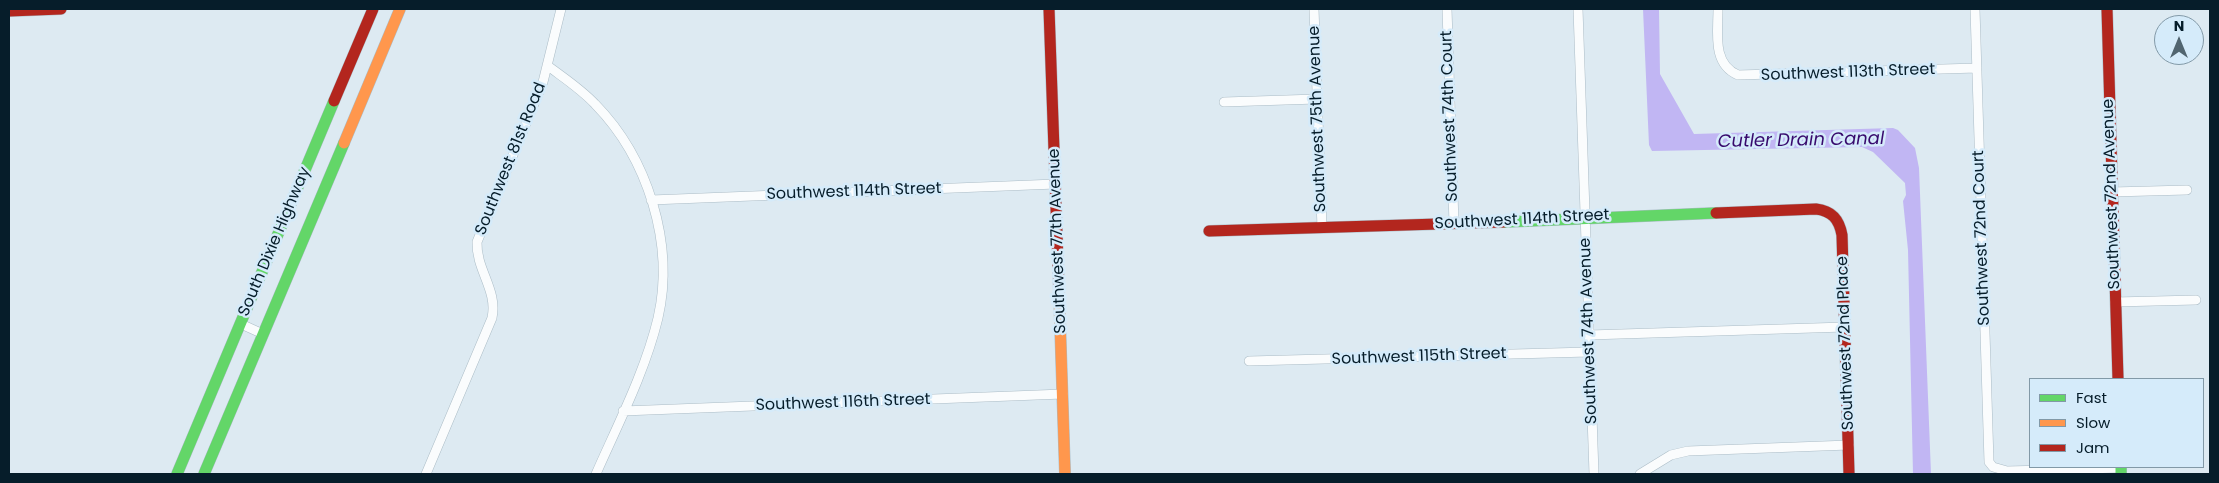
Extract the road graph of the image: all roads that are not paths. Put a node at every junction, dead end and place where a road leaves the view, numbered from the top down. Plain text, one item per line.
1 (61, 9) edge
2 (374, 9) edge
3 (400, 9) edge
4 (561, 9) edge
5 (1049, 9) edge
6 (1314, 9) edge
7 (1447, 9) edge
8 (1578, 9) edge
9 (1718, 9) edge
10 (1975, 9) edge
11 (2107, 9) edge
12 (9, 11) edge
13 (548, 66) junction
14 (1977, 68) junction
15 (1318, 99) junction
16 (1224, 102) dead end
17 (1056, 184) junction
18 (2187, 190) dead end
19 (2112, 192) junction
20 (651, 200) junction
21 (1834, 214) joint
22 (1585, 218) junction
23 (1454, 224) junction
24 (1322, 228) junction
25 (1209, 231) dead end
26 (2196, 300) dead end
27 (2116, 302) junction
28 (241, 324) junction
29 (1845, 327) junction
30 (263, 334) junction
31 (1588, 335) junction
32 (1589, 352) junction
33 (1249, 361) dead end
34 (2118, 378) edge
35 (1062, 394) junction
36 (623, 411) junction
37 (194, 432) junction
38 (1849, 445) junction
39 (2121, 470) edge
40 (177, 474) edge
41 (194, 474) edge
42 (204, 474) edge
43 (426, 474) edge
44 (596, 474) edge
45 (1065, 474) edge
46 (1594, 474) edge
47 (1640, 474) edge
48 (1849, 474) edge

1 - 12 main road
2 - 28 main road, South Dixie Highway
3 - 30 main road, South Dixie Highway
4 - 13 street, Southwest 81st Road
5 - 17 main road, Southwest 77th Avenue
6 - 15 street, Southwest 75th Avenue
7 - 23 street, Southwest 74th Court
8 - 22 street, Southwest 74th Avenue
9 - 14 street, Southwest 113th Street
10 - 14 street, Southwest 72nd Court
11 - 19 main road, Southwest 72nd Avenue
13 - 20 street
13 - 43 street, Southwest 81st Road
14 - 39 street, Southwest 72nd Court
15 - 16 street
15 - 24 street, Southwest 75th Avenue
17 - 20 street, Southwest 114th Street
17 - 35 main road, Southwest 77th Avenue
18 - 19 street
19 - 27 main road, Southwest 72nd Avenue
20 - 36 street
21 - 22 main road, Southwest 114th Street
21 - 29 main road, Southwest 72nd Place
22 - 23 main road, Southwest 114th Street
22 - 31 street, Southwest 74th Avenue
23 - 24 main road, Southwest 114th Street
24 - 25 main road, Southwest 114th Street
26 - 27 street
27 - 34 main road, Southwest 72nd Avenue
28 - 30 street
28 - 37 main road, South Dixie Highway
29 - 31 street
29 - 38 main road, Southwest 72nd Place
30 - 42 main road, South Dixie Highway
31 - 32 street, Southwest 74th Avenue
32 - 33 street, Southwest 115th Street
32 - 46 street, Southwest 74th Avenue
35 - 36 street, Southwest 116th Street
35 - 45 main road, Southwest 77th Avenue
36 - 44 street
37 - 40 main road, South Dixie Highway
37 - 41 main road
38 - 47 street
38 - 48 main road, Southwest 72nd Place

